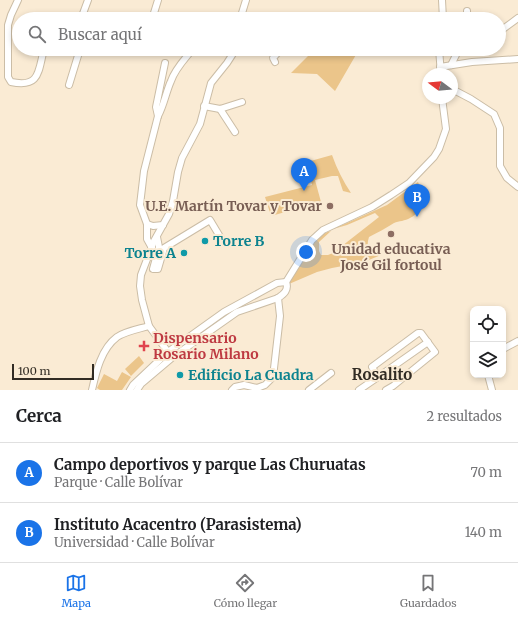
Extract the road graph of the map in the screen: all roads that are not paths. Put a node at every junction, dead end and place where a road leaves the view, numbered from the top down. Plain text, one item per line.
1 (18, 0) edge
2 (88, 0) edge
3 (158, 0) edge
4 (246, 0) edge
5 (442, 0) edge
6 (12, 12) edge
7 (84, 12) edge
8 (154, 12) edge
9 (242, 12) edge
10 (443, 12) edge
11 (12, 13) edge
12 (518, 18) edge
13 (506, 27) edge
14 (42, 56) edge
15 (78, 56) edge
16 (188, 56) edge
17 (232, 56) edge
18 (274, 56) edge
19 (439, 56) edge
20 (456, 56) edge
21 (518, 59) edge
22 (275, 62) dead end
23 (165, 63) dead end
24 (451, 65) junction
25 (440, 67) joint
26 (70, 85) dead end
27 (458, 93) edge
28 (242, 102) dead end
29 (443, 104) edge
30 (204, 106) junction
31 (220, 108) junction
32 (158, 116) junction
33 (235, 132) dead end
34 (518, 187) edge
35 (147, 224) junction
36 (163, 225) junction
37 (157, 237) junction
38 (222, 240) dead end
39 (152, 248) junction
40 (286, 282) junction
41 (273, 285) junction
42 (280, 297) junction
43 (150, 326) junction
44 (518, 341) edge
45 (428, 342) junction
46 (506, 347) edge
47 (168, 352) junction
48 (332, 373) dead end
49 (378, 377) junction
50 (489, 378) edge
51 (92, 390) edge
52 (130, 390) edge
53 (137, 390) edge
54 (232, 390) edge
55 (309, 390) edge
56 (359, 390) edge
57 (386, 390) edge
58 (492, 390) edge

1 - 6 street
2 - 7 street
3 - 8 street
4 - 9 street
5 - 10 street
11 - 14 street
12 - 13 street
15 - 26 street
16 - 32 street
17 - 30 street
18 - 22 street
19 - 25 street
20 - 24 street
21 - 24 street
23 - 32 street
24 - 25 street
27 - 34 street
28 - 31 street
29 - 40 street
30 - 31 street
30 - 36 street
31 - 33 street
32 - 35 street
35 - 36 street
35 - 39 street
36 - 37 street
37 - 38 street
37 - 39 street
39 - 43 street
40 - 41 street
40 - 42 street
41 - 42 street
41 - 47 street
42 - 53 street
42 - 54 street
43 - 47 street
43 - 51 street
44 - 46 street
45 - 49 street
45 - 49 street
45 - 57 street
47 - 52 street
48 - 55 street
49 - 56 street
50 - 58 street

